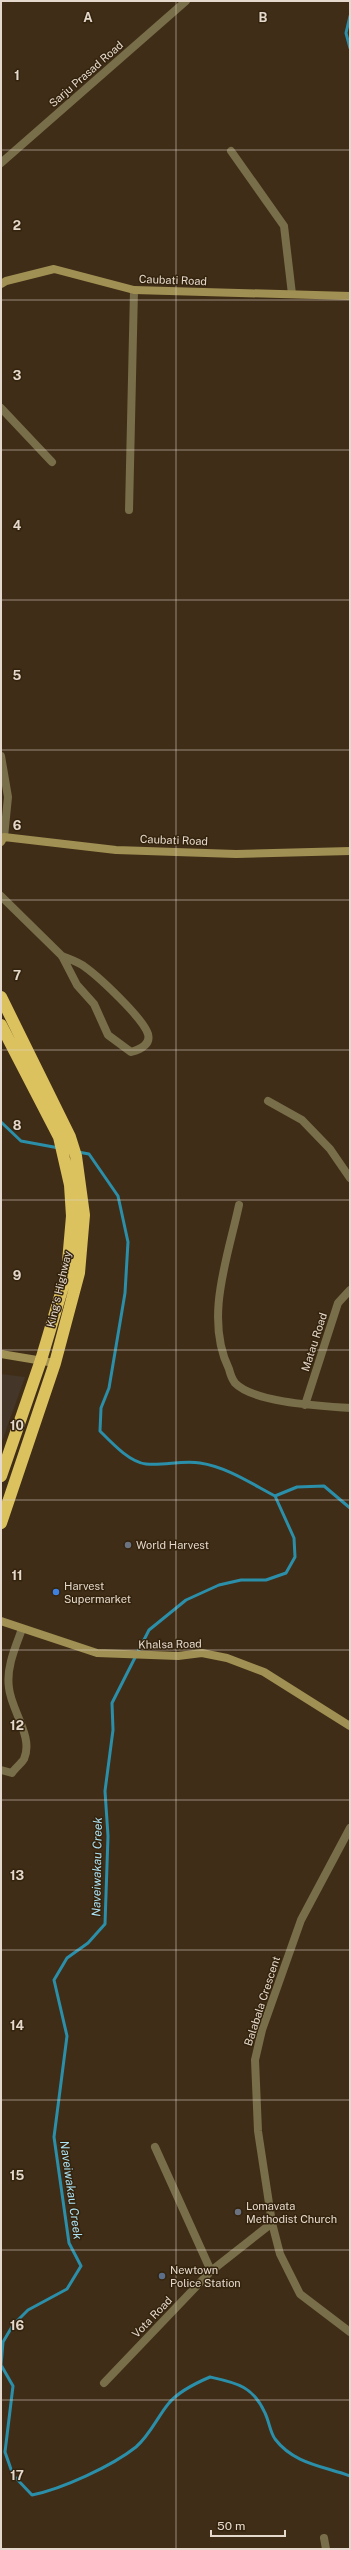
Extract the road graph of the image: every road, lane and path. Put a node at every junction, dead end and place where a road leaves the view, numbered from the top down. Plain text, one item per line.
1 (186, 1) edge
2 (231, 151) dead end
3 (1, 163) edge
4 (1, 284) edge
5 (134, 290) junction
6 (292, 294) junction
7 (350, 296) edge
8 (1, 408) edge
9 (52, 462) dead end
10 (129, 510) dead end
11 (1, 756) edge
12 (2, 839) edge
13 (350, 851) edge
14 (1, 896) edge
15 (62, 956) junction
16 (1, 997) edge
17 (1, 1025) edge
18 (268, 1101) dead end
19 (64, 1137) junction
20 (70, 1157) junction
21 (350, 1178) edge
22 (239, 1205) dead end
23 (350, 1290) edge
24 (1, 1354) edge
25 (41, 1360) junction
26 (55, 1363) junction
27 (305, 1405) junction
28 (350, 1408) edge
29 (1, 1476) edge
30 (1, 1523) edge
31 (1, 1621) edge
32 (22, 1629) junction
33 (350, 1726) edge
34 (1, 1770) edge
35 (350, 1828) edge
36 (154, 2147) dead end
37 (272, 2223) junction
38 (211, 2271) junction
39 (350, 2332) edge
40 (104, 2383) dead end
41 (324, 2538) dead end
42 (326, 2549) edge

1 - 3 street, Sarju Prasad Road
2 - 6 street
4 - 5 street, Caubati Road
5 - 6 street, Caubati Road
5 - 10 street
6 - 7 street, Caubati Road
8 - 9 street
11 - 12 street
12 - 13 street, Caubati Road
14 - 15 street
15 - 15 street
16 - 19 highway, King's Highway
17 - 19 highway, King's Highway
18 - 21 street
19 - 20 highway, King's Highway
20 - 25 highway, King's Highway
20 - 26 highway, King's Highway
22 - 27 street
23 - 27 street, Matau Road
24 - 25 street
25 - 26 street
25 - 29 highway, King's Highway
26 - 30 highway, King's Highway
27 - 28 street
31 - 32 street, Khalsa Road
32 - 33 street, Khalsa Road
32 - 34 street
35 - 37 street, Balabala Crescent
36 - 38 street
37 - 38 street, Vota Road
37 - 39 street, Balabala Crescent
38 - 40 street, Vota Road
41 - 42 street

